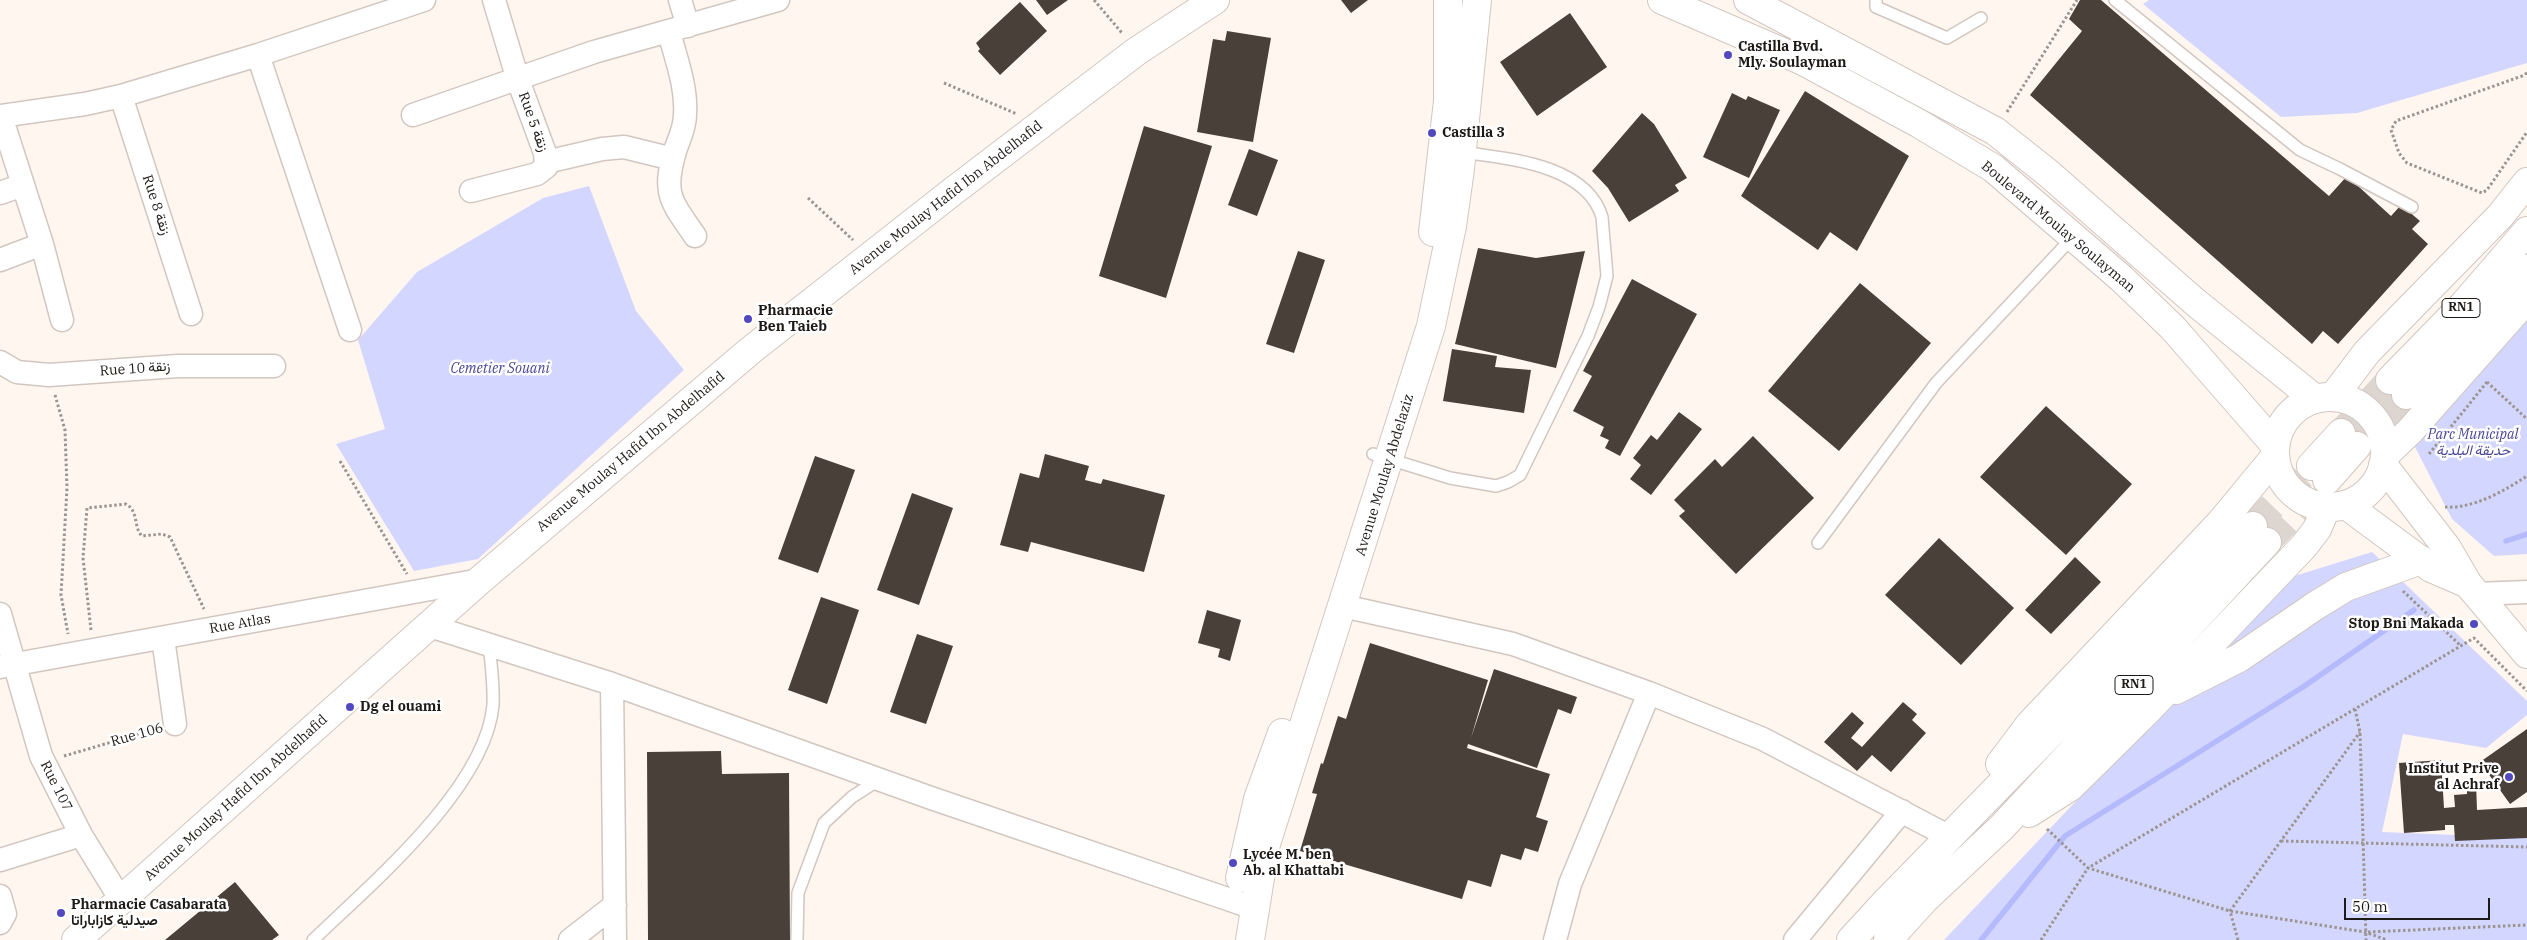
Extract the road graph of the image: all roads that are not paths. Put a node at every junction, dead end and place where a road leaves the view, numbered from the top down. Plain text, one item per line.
1 (424, 0) edge
2 (494, 0) edge
3 (680, 0) edge
4 (778, 0) edge
5 (1215, 0) edge
6 (1448, 0) edge
7 (1477, 0) edge
8 (1662, 0) edge
9 (1748, 0) edge
10 (1876, 0) edge
11 (2115, 0) edge
12 (1981, 18) dead end
13 (679, 29) junction
14 (258, 55) junction
15 (518, 80) junction
16 (121, 96) junction
17 (413, 115) dead end
18 (1, 116) edge
19 (1462, 152) junction
20 (673, 159) junction
21 (546, 162) junction
22 (2527, 182) edge
23 (24, 185) junction
24 (471, 191) dead end
25 (0, 193) edge
26 (2412, 207) dead end
27 (2527, 231) edge
28 (695, 236) dead end
29 (2073, 236) junction
30 (42, 244) junction
31 (0, 260) edge
32 (2527, 269) edge
33 (2527, 299) edge
34 (190, 314) dead end
35 (62, 320) dead end
36 (350, 330) dead end
37 (0, 362) edge
38 (274, 366) dead end
39 (2324, 398) junction
40 (2349, 439) tunnel mouth
41 (2274, 452) junction
42 (1382, 457) junction
43 (2384, 460) junction
44 (2319, 473) tunnel mouth
45 (2336, 506) junction
46 (1818, 542) dead end
47 (2421, 560) junction
48 (1344, 572) junction
49 (480, 580) junction
50 (2472, 589) junction
51 (2527, 592) edge
52 (1343, 606) junction
53 (0, 614) edge
54 (430, 626) junction
55 (162, 638) junction
56 (489, 644) junction
57 (2527, 654) edge
58 (7, 665) edge
59 (612, 684) junction
60 (1649, 693) junction
61 (2157, 700) junction
62 (175, 724) road end
63 (880, 779) junction
64 (1981, 804) junction
65 (1902, 811) junction
66 (2001, 828) junction
67 (81, 835) junction
68 (1950, 837) junction
69 (0, 860) edge
70 (0, 896) edge
71 (121, 900) junction
72 (615, 905) junction
73 (1245, 906) junction
74 (0, 923) edge
75 (76, 940) edge
76 (313, 940) edge
77 (570, 940) edge
78 (615, 940) edge
79 (797, 940) edge
80 (1234, 940) edge
81 (1250, 940) edge
82 (1555, 940) edge
83 (1794, 940) edge
84 (1852, 940) edge
85 (1888, 940) edge

1 - 14 street
2 - 15 street, Rue 5 زنقة
3 - 13 street
4 - 13 street
5 - 49 main road, Avenue Moulay Hafid Ibn Abdelhafid
6 - 42 main road, Avenue Moulay Abdelaziz
7 - 19 main road, Avenue Moulay Abdelaziz
8 - 29 main road, Boulevard Moulay Soulayman
9 - 39 main road
10 - 12 lane
11 - 26 lane
13 - 15 street
13 - 20 street
14 - 16 street
14 - 36 street
15 - 17 street
15 - 21 street, Rue 5 زنقة
16 - 18 street
16 - 34 street, Rue 8 زنقة
18 - 23 street
19 - 42 main road, Avenue Moulay Abdelaziz
19 - 42 lane
20 - 21 street
20 - 28 street
21 - 24 street, Rue 5 زنقة
22 - 39 main road
23 - 25 street
23 - 30 street
27 - 32 main road, RN1
29 - 41 main road, Boulevard Moulay Soulayman
29 - 46 lane
30 - 31 street
30 - 35 street
33 - 43 main road
37 - 38 street, Rue 10 زنقة
39 - 41 main road
39 - 43 main road
40 - 44 main road
41 - 45 main road
41 - 64 main road
42 - 48 main road, Avenue Moulay Abdelaziz
43 - 45 main road
43 - 50 main road
45 - 47 main road
45 - 61 main road
47 - 50 main road
47 - 61 main road
48 - 52 main road, Avenue Moulay Abdelaziz
48 - 73 main road, Avenue Moulay Abdelaziz
49 - 54 main road, Avenue Moulay Hafid Ibn Abdelhafid
49 - 55 street, Rue Atlas
50 - 51 street
50 - 57 main road
52 - 60 street
52 - 73 main road, Avenue Moulay Abdelaziz
53 - 58 street, Rue 107
54 - 56 street
54 - 71 main road, Avenue Moulay Hafid Ibn Abdelhafid
55 - 58 street, Rue Atlas
55 - 62 street, Rue 106
56 - 59 street
56 - 76 lane
58 - 67 street, Rue 107
59 - 63 street
59 - 72 street
60 - 65 street
60 - 82 street
61 - 66 main road
63 - 73 street
63 - 79 lane
64 - 66 main road, RN1
64 - 68 main road, RN1
65 - 68 street
65 - 83 street
66 - 85 main road, RN1
67 - 69 street
67 - 71 street, Rue 107
68 - 84 main road, RN1
70 - 74 street
71 - 75 main road, Avenue Moulay Hafid Ibn Abdelhafid
72 - 77 street
72 - 78 street
73 - 80 main road, Avenue Moulay Abdelaziz
73 - 81 main road, Avenue Moulay Abdelaziz

